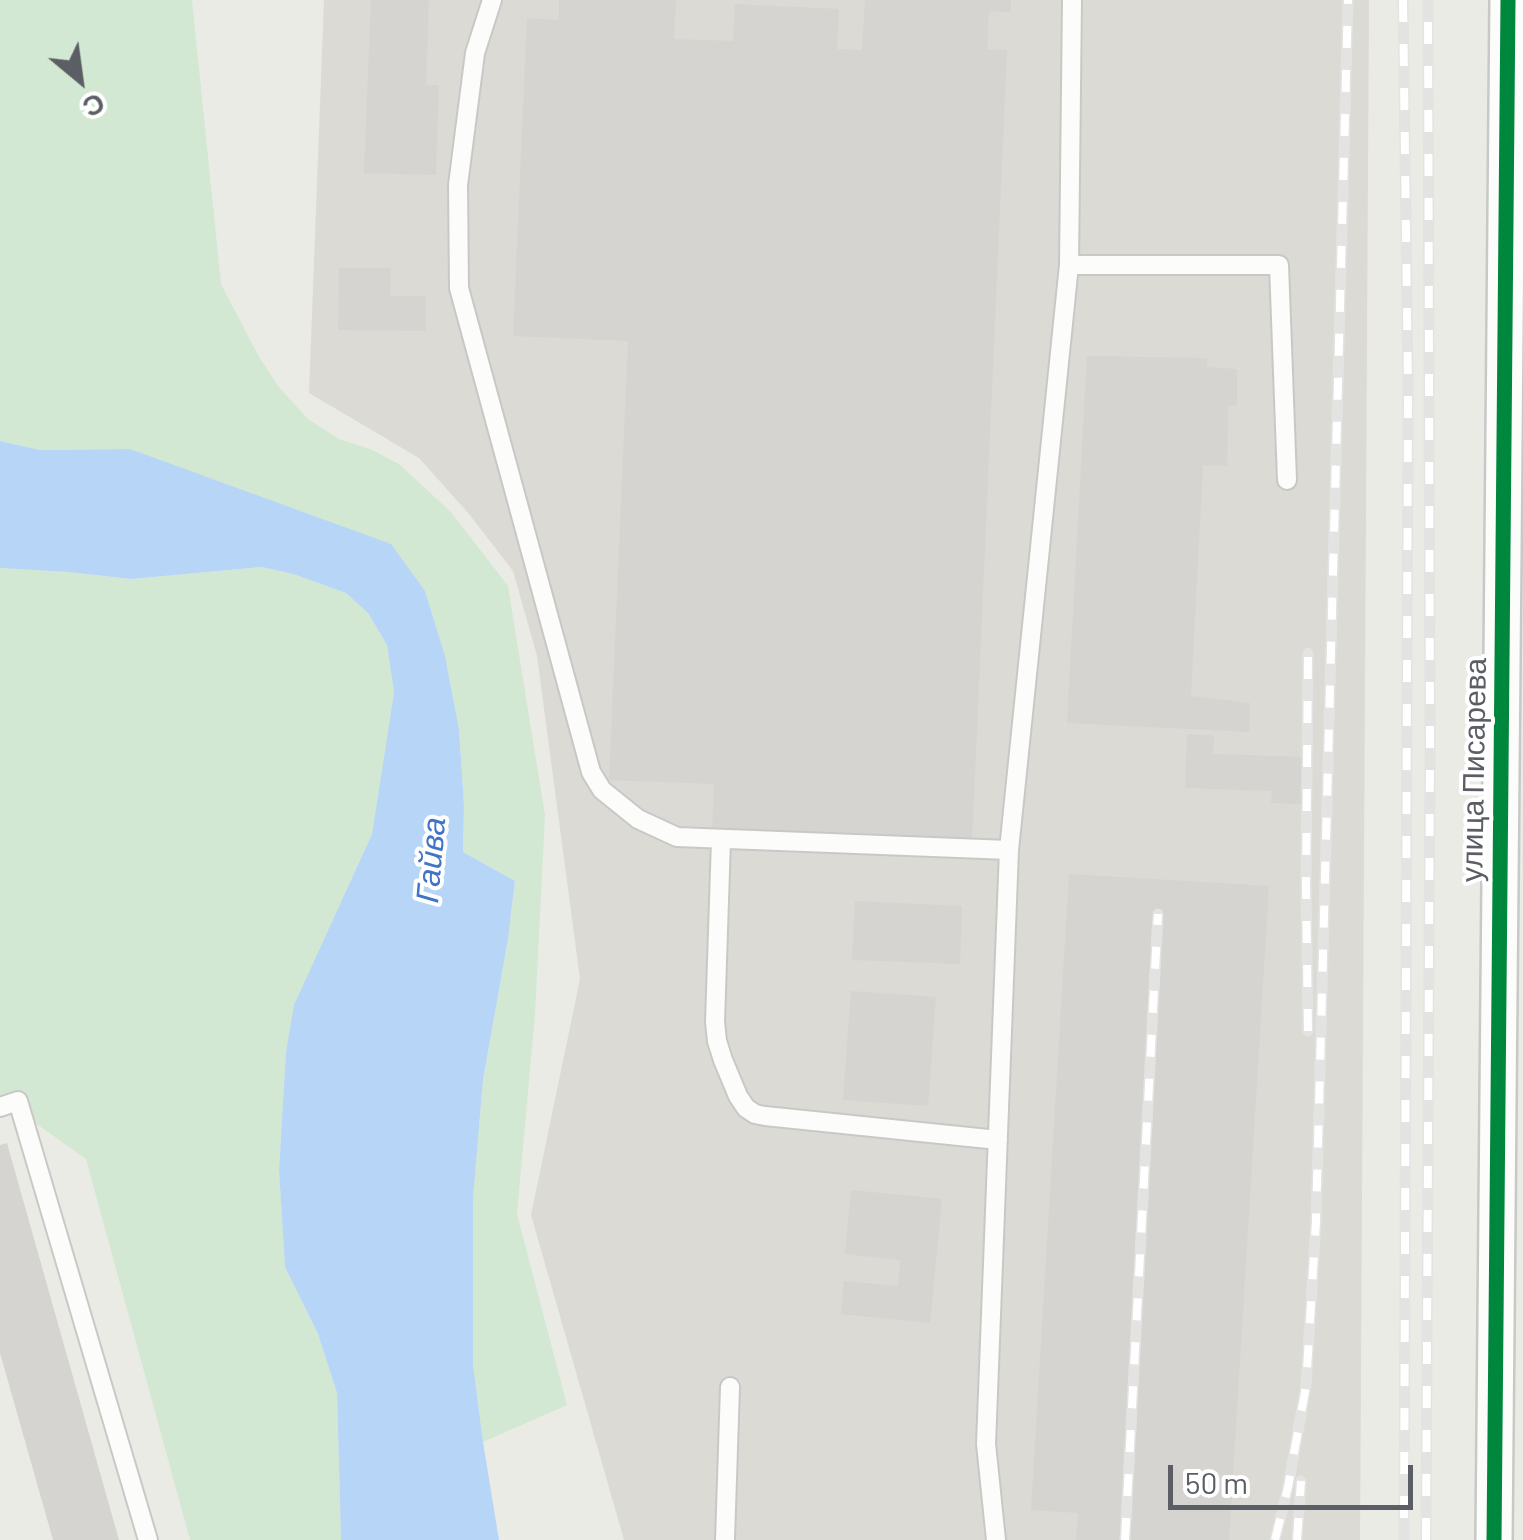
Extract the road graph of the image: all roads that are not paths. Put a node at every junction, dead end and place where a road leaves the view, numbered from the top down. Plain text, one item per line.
1 (492, 0) edge
2 (1072, 0) edge
3 (1508, 0) edge
4 (1515, 189) edge
5 (1069, 266) junction
6 (1287, 480) dead end
7 (720, 840) junction
8 (1009, 850) junction
9 (0, 1107) edge
10 (998, 1140) junction
11 (730, 1387) dead end
12 (148, 1540) edge
13 (725, 1540) edge
14 (996, 1540) edge
15 (1494, 1540) edge

1 - 7 lane
2 - 5 lane
3 - 4 street, улица Писарева
4 - 15 street, улица Писарева
5 - 6 lane
5 - 8 lane
7 - 8 lane
7 - 10 lane
8 - 10 lane
9 - 12 lane
10 - 14 lane
11 - 13 lane

